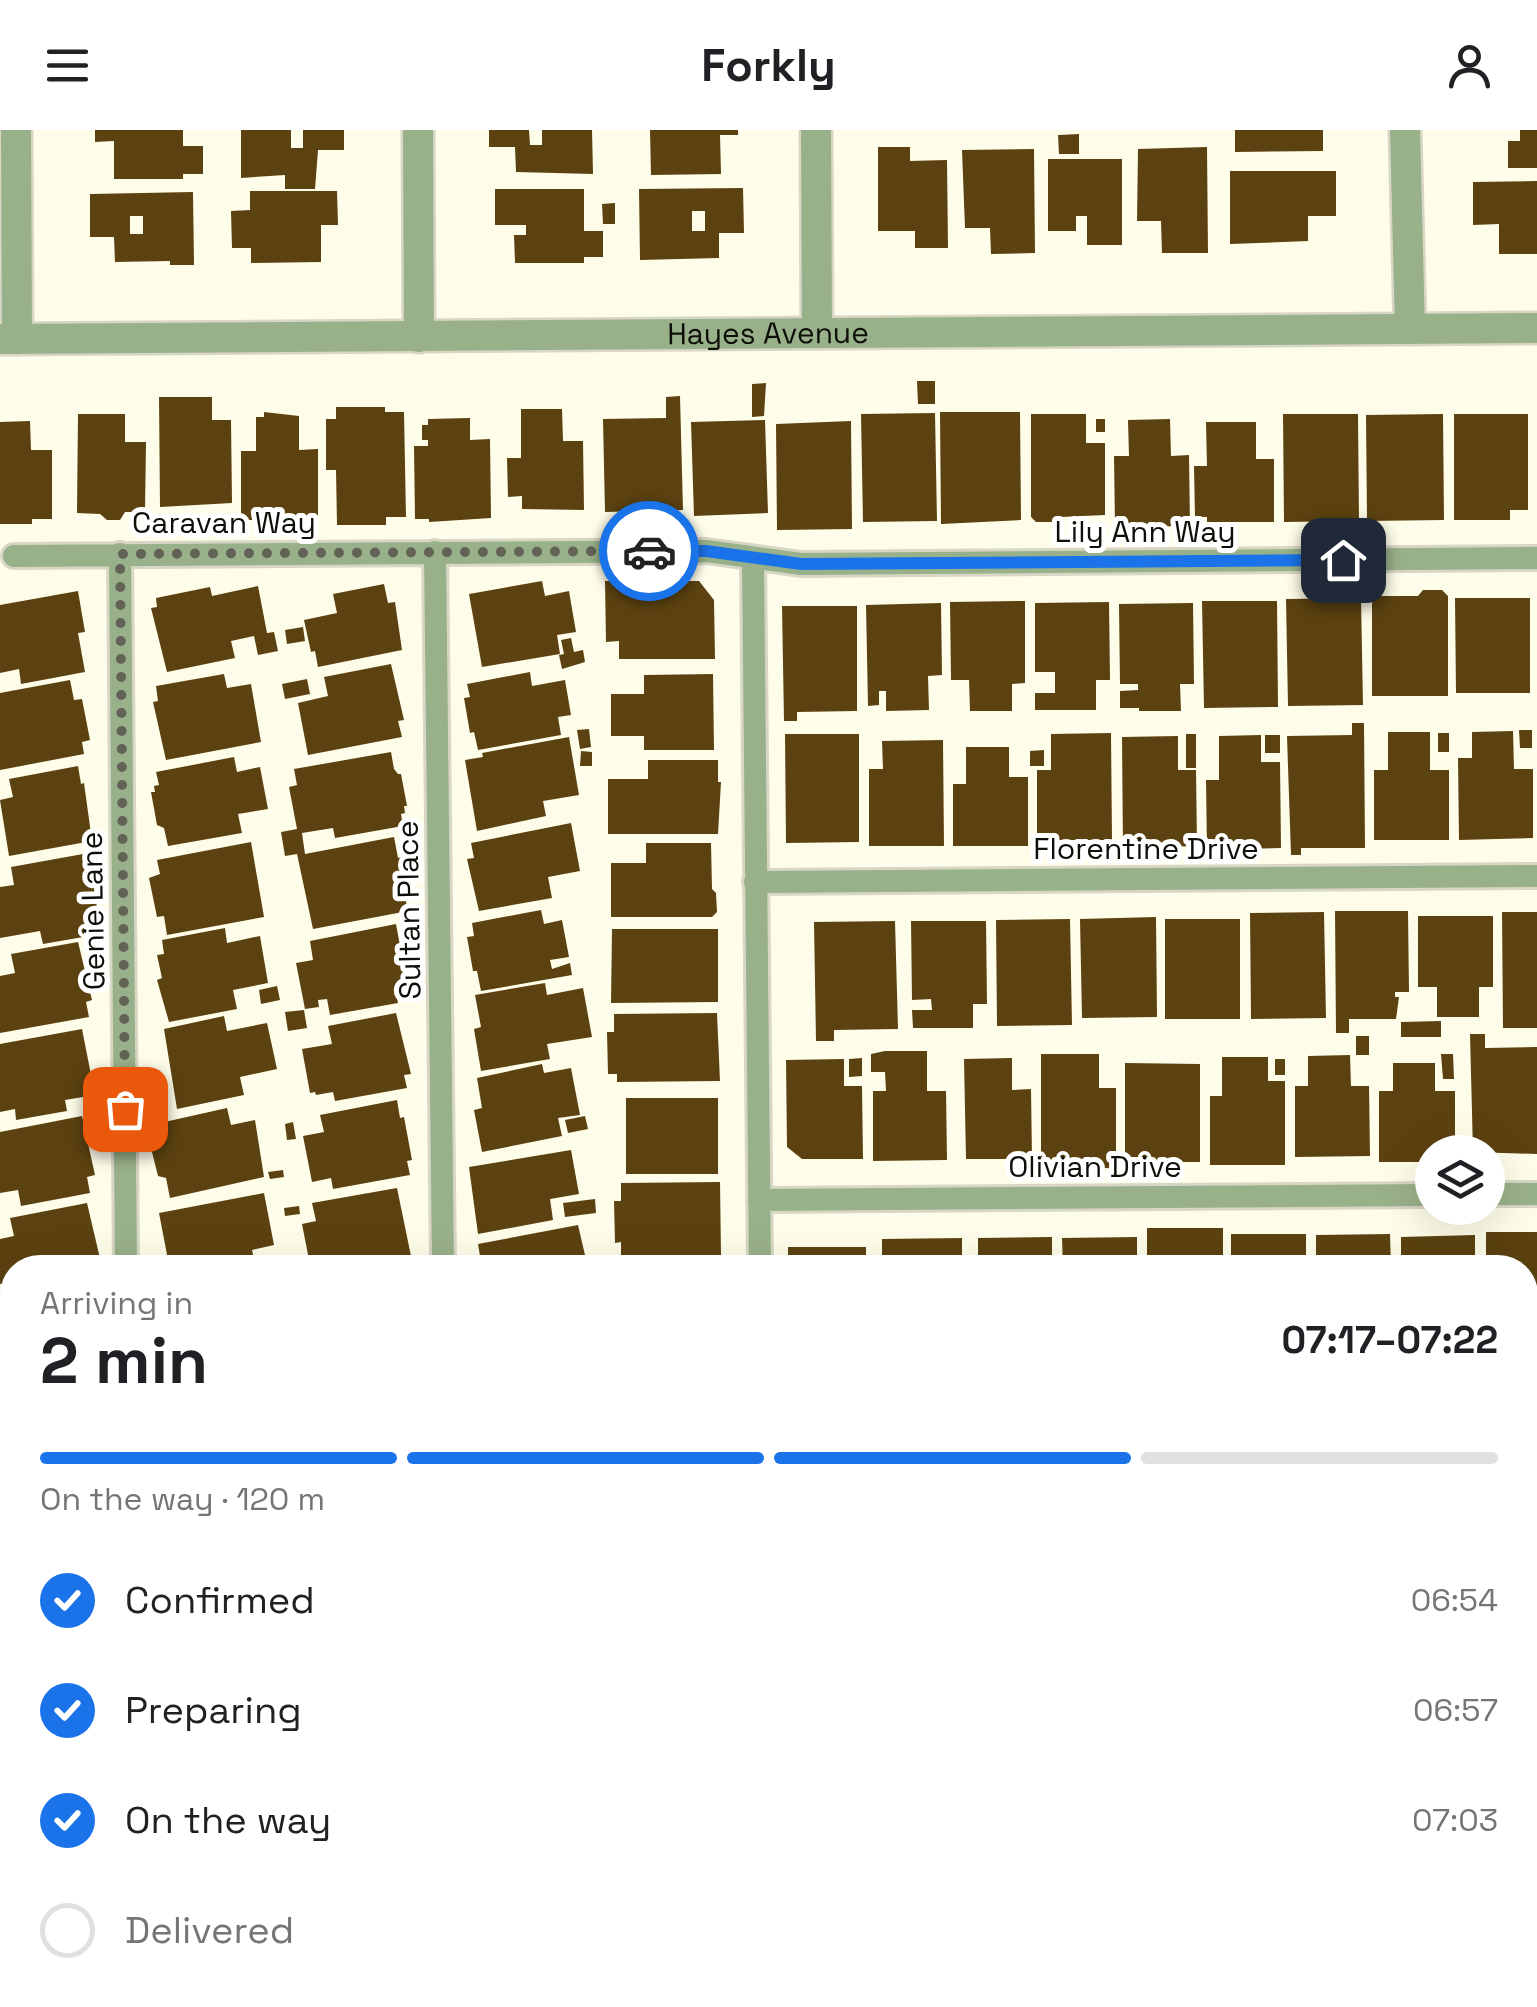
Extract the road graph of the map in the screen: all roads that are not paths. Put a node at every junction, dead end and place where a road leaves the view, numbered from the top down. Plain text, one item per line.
1 (16, 130) edge
2 (418, 130) edge
3 (816, 130) edge
4 (1405, 130) edge
5 (1537, 328) edge
6 (1410, 329) junction
7 (817, 333) junction
8 (419, 337) junction
9 (9, 339) edge
10 (435, 552) junction
11 (120, 554) junction
12 (14, 556) dead end
13 (1537, 558) edge
14 (753, 559) junction
15 (1537, 876) edge
16 (754, 882) junction
17 (1415, 1194) edge
18 (1505, 1194) edge
19 (1537, 1194) edge
20 (758, 1200) junction
21 (126, 1255) edge
22 (443, 1255) edge
23 (760, 1255) edge

1 - 9 street
2 - 8 street
3 - 7 street
4 - 6 street
5 - 6 street, Hayes Avenue
6 - 7 street, Hayes Avenue
7 - 8 street, Hayes Avenue
8 - 9 street, Hayes Avenue
10 - 11 lane, Caravan Way
10 - 14 lane, Lily Ann Way
10 - 22 lane, Sultan Place
11 - 12 lane, Caravan Way
11 - 21 lane, Genie Lane
13 - 14 lane, Lily Ann Way
14 - 16 lane
15 - 16 lane, Florentine Drive
16 - 20 lane
17 - 20 lane, Olivian Drive
18 - 19 lane
20 - 23 lane

